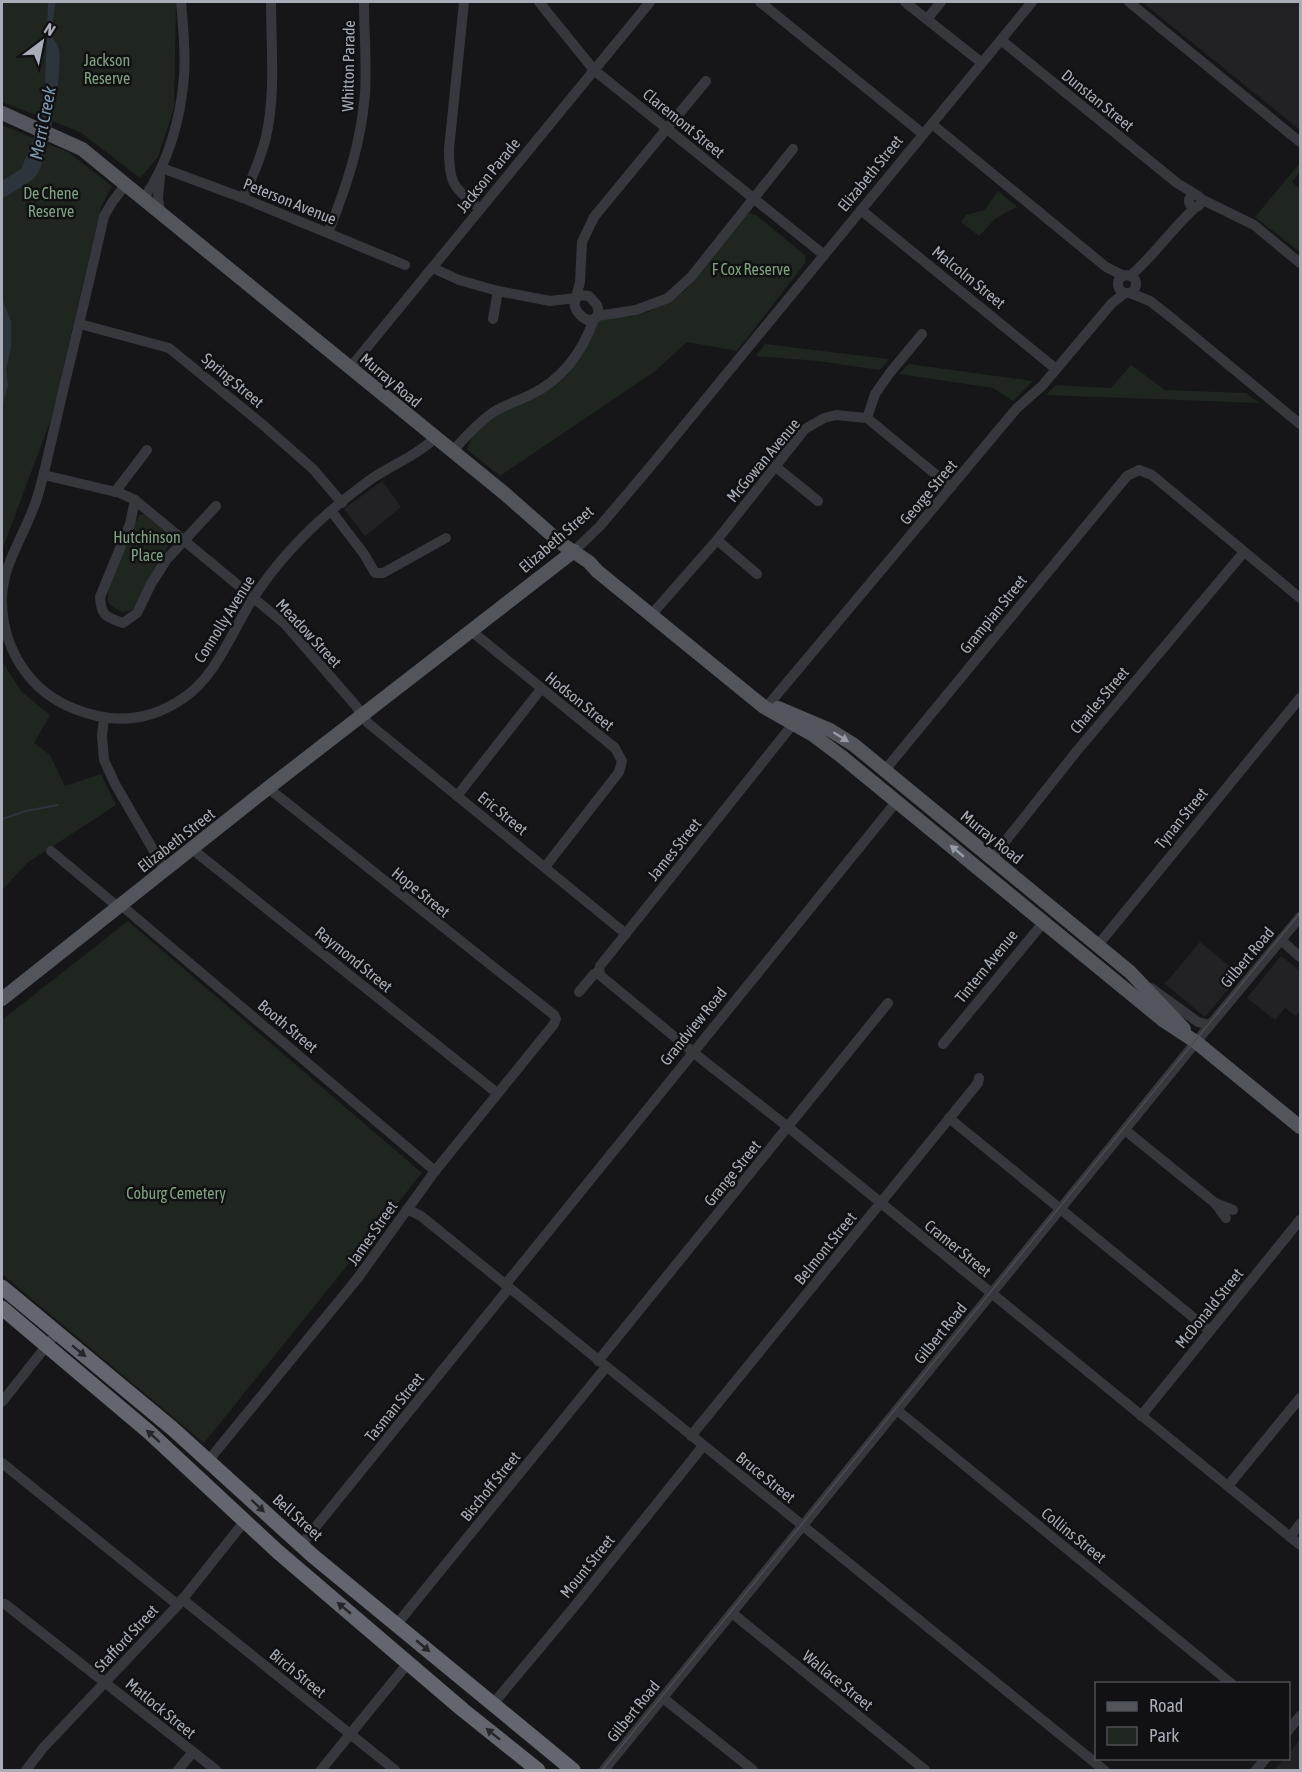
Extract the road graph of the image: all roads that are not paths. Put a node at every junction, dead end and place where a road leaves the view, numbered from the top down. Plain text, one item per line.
1 (181, 2) edge
2 (271, 2) edge
3 (364, 2) edge
4 (464, 2) edge
5 (539, 2) edge
6 (650, 2) edge
7 (905, 2) edge
8 (941, 2) edge
9 (1032, 2) edge
10 (1129, 2) edge
11 (764, 3) edge
12 (927, 19) junction
13 (1001, 40) junction
14 (982, 63) junction
15 (594, 70) junction
16 (706, 81) dead end
17 (7, 116) edge
18 (932, 124) junction
19 (667, 129) junction
20 (923, 134) junction
21 (1300, 142) edge
22 (793, 149) dead end
23 (161, 170) junction
24 (126, 184) junction
25 (144, 198) junction
26 (243, 198) junction
27 (754, 198) junction
28 (1195, 202) junction
29 (480, 209) junction
30 (861, 210) junction
31 (160, 212) junction
32 (328, 233) junction
33 (824, 255) junction
34 (1300, 263) edge
35 (405, 265) dead end
36 (433, 268) junction
37 (581, 271) junction
38 (1127, 284) junction
39 (498, 291) junction
40 (577, 305) junction
41 (594, 309) junction
42 (493, 319) dead end
43 (80, 324) junction
44 (922, 334) dead end
45 (580, 346) junction
46 (350, 368) junction
47 (1056, 369) junction
48 (867, 418) junction
49 (1300, 424) edge
50 (435, 438) junction
51 (147, 450) dead end
52 (452, 452) junction
53 (776, 467) junction
54 (44, 475) junction
55 (951, 487) junction
56 (115, 492) junction
57 (135, 500) junction
58 (818, 501) dead end
59 (342, 503) junction
60 (216, 506) dead end
61 (332, 512) junction
62 (446, 538) dead end
63 (184, 540) junction
64 (717, 540) junction
65 (574, 551) junction
66 (1244, 552) junction
67 (758, 574) dead end
68 (253, 597) junction
69 (1300, 598) edge
70 (652, 614) junction
71 (470, 630) junction
72 (541, 689) junction
73 (747, 692) junction
74 (1300, 698) edge
75 (769, 704) junction
76 (363, 715) junction
77 (104, 718) junction
78 (793, 724) junction
79 (885, 770) junction
80 (875, 783) junction
81 (268, 788) junction
82 (907, 789) junction
83 (457, 796) junction
84 (897, 801) junction
85 (192, 849) junction
86 (51, 851) dead end
87 (992, 858) junction
88 (545, 867) junction
89 (165, 870) junction
90 (980, 871) junction
91 (120, 906) junction
92 (1054, 909) junction
93 (1300, 916) edge
94 (1043, 923) junction
95 (626, 934) junction
96 (1281, 940) junction
97 (1098, 945) junction
98 (1300, 957) edge
99 (1087, 958) junction
100 (599, 971) junction
101 (1130, 972) junction
102 (579, 992) dead end
103 (2, 999) edge
104 (888, 1003) dead end
105 (555, 1019) joint
106 (1210, 1025) junction
107 (1195, 1041) junction
108 (943, 1044) dead end
109 (693, 1052) junction
110 (979, 1078) dead end
111 (497, 1093) junction
112 (948, 1118) junction
113 (788, 1127) junction
114 (1300, 1127) edge
115 (1125, 1130) junction
116 (435, 1171) junction
117 (880, 1204) junction
118 (407, 1209) junction
119 (1060, 1209) junction
120 (1230, 1214) dead end
121 (1300, 1220) edge
122 (507, 1286) junction
123 (2, 1287) edge
124 (991, 1294) junction
125 (2, 1308) edge
126 (1210, 1331) junction
127 (52, 1339) junction
128 (602, 1364) junction
129 (1300, 1398) edge
130 (2, 1402) edge
131 (897, 1410) junction
132 (1141, 1416) junction
133 (691, 1436) junction
134 (703, 1446) junction
135 (208, 1461) junction
136 (2, 1462) edge
137 (233, 1482) junction
138 (1228, 1486) junction
139 (224, 1503) junction
140 (244, 1522) junction
141 (1300, 1524) edge
142 (803, 1526) junction
143 (1290, 1537) junction
144 (301, 1545) junction
145 (1300, 1545) edge
146 (180, 1602) junction
147 (2, 1604) edge
148 (732, 1613) junction
149 (397, 1624) junction
150 (408, 1663) junction
151 (105, 1682) junction
152 (1231, 1682) edge
153 (663, 1698) junction
154 (493, 1704) junction
155 (1300, 1716) edge
156 (1290, 1729) edge
157 (351, 1735) junction
158 (193, 1752) junction
159 (26, 1770) edge
160 (178, 1770) edge
161 (216, 1770) edge
162 (321, 1770) edge
163 (395, 1770) edge
164 (538, 1770) edge
165 (573, 1770) edge
166 (604, 1770) edge
167 (753, 1770) edge
168 (926, 1770) edge
169 (1104, 1770) edge

1 - 23 street
2 - 26 street
3 - 32 street, Whitton Parade
4 - 29 street
5 - 15 street, Claremont Street
6 - 15 street, Jackson Parade
7 - 12 street
8 - 12 street
9 - 13 street, Elizabeth Street
10 - 21 street
11 - 20 street
12 - 14 street
13 - 14 street, Elizabeth Street
13 - 28 street, Dunstan Street
14 - 18 street, Elizabeth Street
15 - 19 street, Claremont Street
15 - 29 street, Jackson Parade
16 - 19 street
17 - 24 main road, Murray Road
18 - 20 street, Elizabeth Street
18 - 38 street
19 - 27 street, Claremont Street
19 - 37 street
20 - 30 street, Elizabeth Street
22 - 27 street
23 - 25 street
23 - 26 street, Peterson Avenue
23 - 31 street
24 - 25 main road, Murray Road
24 - 43 street, Connolly Avenue
25 - 31 main road, Murray Road
26 - 32 street, Peterson Avenue
27 - 33 street, Claremont Street
27 - 41 street
28 - 34 street
28 - 38 street, George Street
29 - 36 street, Jackson Parade
30 - 33 street, Elizabeth Street
30 - 47 street, Malcolm Street
31 - 46 main road, Murray Road
32 - 35 street, Peterson Avenue
33 - 65 street, Elizabeth Street
36 - 39 street
36 - 46 street, Jackson Parade
37 - 40 street
37 - 41 street
38 - 47 street, George Street
38 - 49 street
39 - 40 street
39 - 42 street
40 - 41 street
40 - 41 street
40 - 45 street
41 - 45 street
43 - 54 street, Connolly Avenue
43 - 59 street, Spring Street
44 - 48 street
45 - 52 street
46 - 50 main road, Murray Road
47 - 55 street, George Street
48 - 53 street, McGowan Avenue
48 - 55 street
50 - 52 main road, Murray Road
50 - 59 street, Connolly Avenue
51 - 56 street
52 - 65 main road, Murray Road
53 - 58 street
53 - 64 street, McGowan Avenue
54 - 56 street, Meadow Street
54 - 77 street, Connolly Avenue
55 - 75 street, George Street
56 - 57 street, Meadow Street
57 - 63 street, Meadow Street
57 - 63 street
59 - 61 street, Connolly Avenue
60 - 63 street
61 - 62 street
61 - 68 street, Connolly Avenue
63 - 68 street, Meadow Street
64 - 67 street
64 - 70 street, McGowan Avenue
65 - 70 main road, Murray Road
65 - 71 main road, Elizabeth Street
66 - 69 street
66 - 79 street, Grampian Street
66 - 87 street, Charles Street
68 - 76 street, Meadow Street
68 - 77 street, Connolly Avenue
70 - 73 main road, Murray Road
71 - 72 street, Hodson Street
71 - 76 main road, Elizabeth Street
72 - 83 street
72 - 88 street, Hodson Street
73 - 75 main road, Murray Road
73 - 78 main road, Murray Road
74 - 97 street, Tynan Street
75 -> 79 main road, Murray Road
76 - 81 main road, Elizabeth Street
76 - 83 street, Eric Street
77 - 89 street
78 - 80 main road, Murray Road
78 - 95 street, James Street
79 - 80 main road, Grampian Street
79 - 82 main road, Murray Road
80 - 84 main road, Murray Road
81 - 85 main road, Elizabeth Street
81 - 105 street, Hope Street
82 - 84 main road, Grandview Road
82 - 87 main road, Murray Road
83 - 88 street, Eric Street
90 -> 84 main road, Murray Road
84 - 109 street, Grandview Road
85 - 89 main road, Elizabeth Street
85 - 111 street, Raymond Street
86 - 91 street, Booth Street
87 - 90 main road, Charles Street
87 - 92 main road, Murray Road
88 - 95 street, Eric Street
89 - 91 main road, Elizabeth Street
90 - 94 main road, Murray Road
91 - 103 main road, Elizabeth Street
91 - 116 street, Booth Street
92 - 94 main road, Tintern Avenue
92 - 97 main road, Murray Road
93 - 96 street, Gilbert Road
94 - 99 main road, Murray Road
94 - 108 street, Tintern Avenue
95 - 100 street, James Street
96 - 98 street
96 - 106 street, Gilbert Road
97 - 99 main road, Tynan Street
97 - 101 main road, Murray Road
99 - 107 main road, Murray Road
100 - 102 street, James Street
100 - 109 street, Cramer Street
101 - 106 street
101 - 107 main road, Murray Road
104 - 113 street, Grange Street
105 - 111 street, James Street
106 - 107 street, Gilbert Road
107 - 114 main road, Murray Road
107 - 115 street, Gilbert Road
109 - 113 street, Cramer Street
109 - 122 street, Grandview Road
110 - 112 street, Belmont Street
111 - 116 street, James Street
112 - 117 street, Belmont Street
112 - 119 street
113 - 117 street, Cramer Street
113 - 128 street, Grange Street
115 - 119 street, Gilbert Road
115 - 120 street
116 - 118 street, James Street
117 - 124 street, Cramer Street
117 - 133 street, Belmont Street
118 - 122 street, Bruce Street
118 - 135 street, James Street
119 - 124 street, Gilbert Road
119 - 126 street
121 - 126 street, McDonald Street
122 - 128 street, Bruce Street
122 - 144 street, Tasman Street
123 - 127 highway, Bell Street
124 - 131 street, Gilbert Road
124 - 132 street, Cramer Street
125 - 127 highway, Bell Street
126 - 132 street, McDonald Street
127 - 130 street
127 -> 135 highway, Bell Street
139 -> 127 highway, Bell Street
128 - 133 street, Bruce Street
128 - 149 street, Bischoff Street
129 - 138 street
131 - 142 street, Gilbert Road
131 - 152 street, Collins Street
132 - 138 street, Cramer Street
133 - 134 street, Bruce Street
134 - 142 street, Bruce Street
134 - 154 street, Mount Street
135 - 137 highway, Bell Street
136 - 146 street, Birch Street
137 - 139 highway
137 -> 144 highway, Bell Street
138 - 143 street, Cramer Street
139 - 140 highway, Bell Street
140 - 146 street, Stafford Street
150 -> 140 highway, Bell Street
141 - 143 street
142 - 148 street, Gilbert Road
142 - 169 street, Bruce Street
143 - 145 street, Cramer Street
144 - 149 highway, Bell Street
146 - 151 street, Stafford Street
146 - 157 street, Birch Street
147 - 151 street, Matlock Street
148 - 153 street, Gilbert Road
148 - 168 street, Wallace Street
149 -> 154 highway, Bell Street
150 - 157 street
164 -> 150 highway, Bell Street
151 - 158 street, Matlock Street
151 - 159 street, Stafford Street
153 - 166 street, Gilbert Road
153 - 167 street
154 - 165 highway, Bell Street
155 - 156 street
157 - 162 street
157 - 163 street, Birch Street
158 - 160 street
158 - 161 street, Matlock Street

